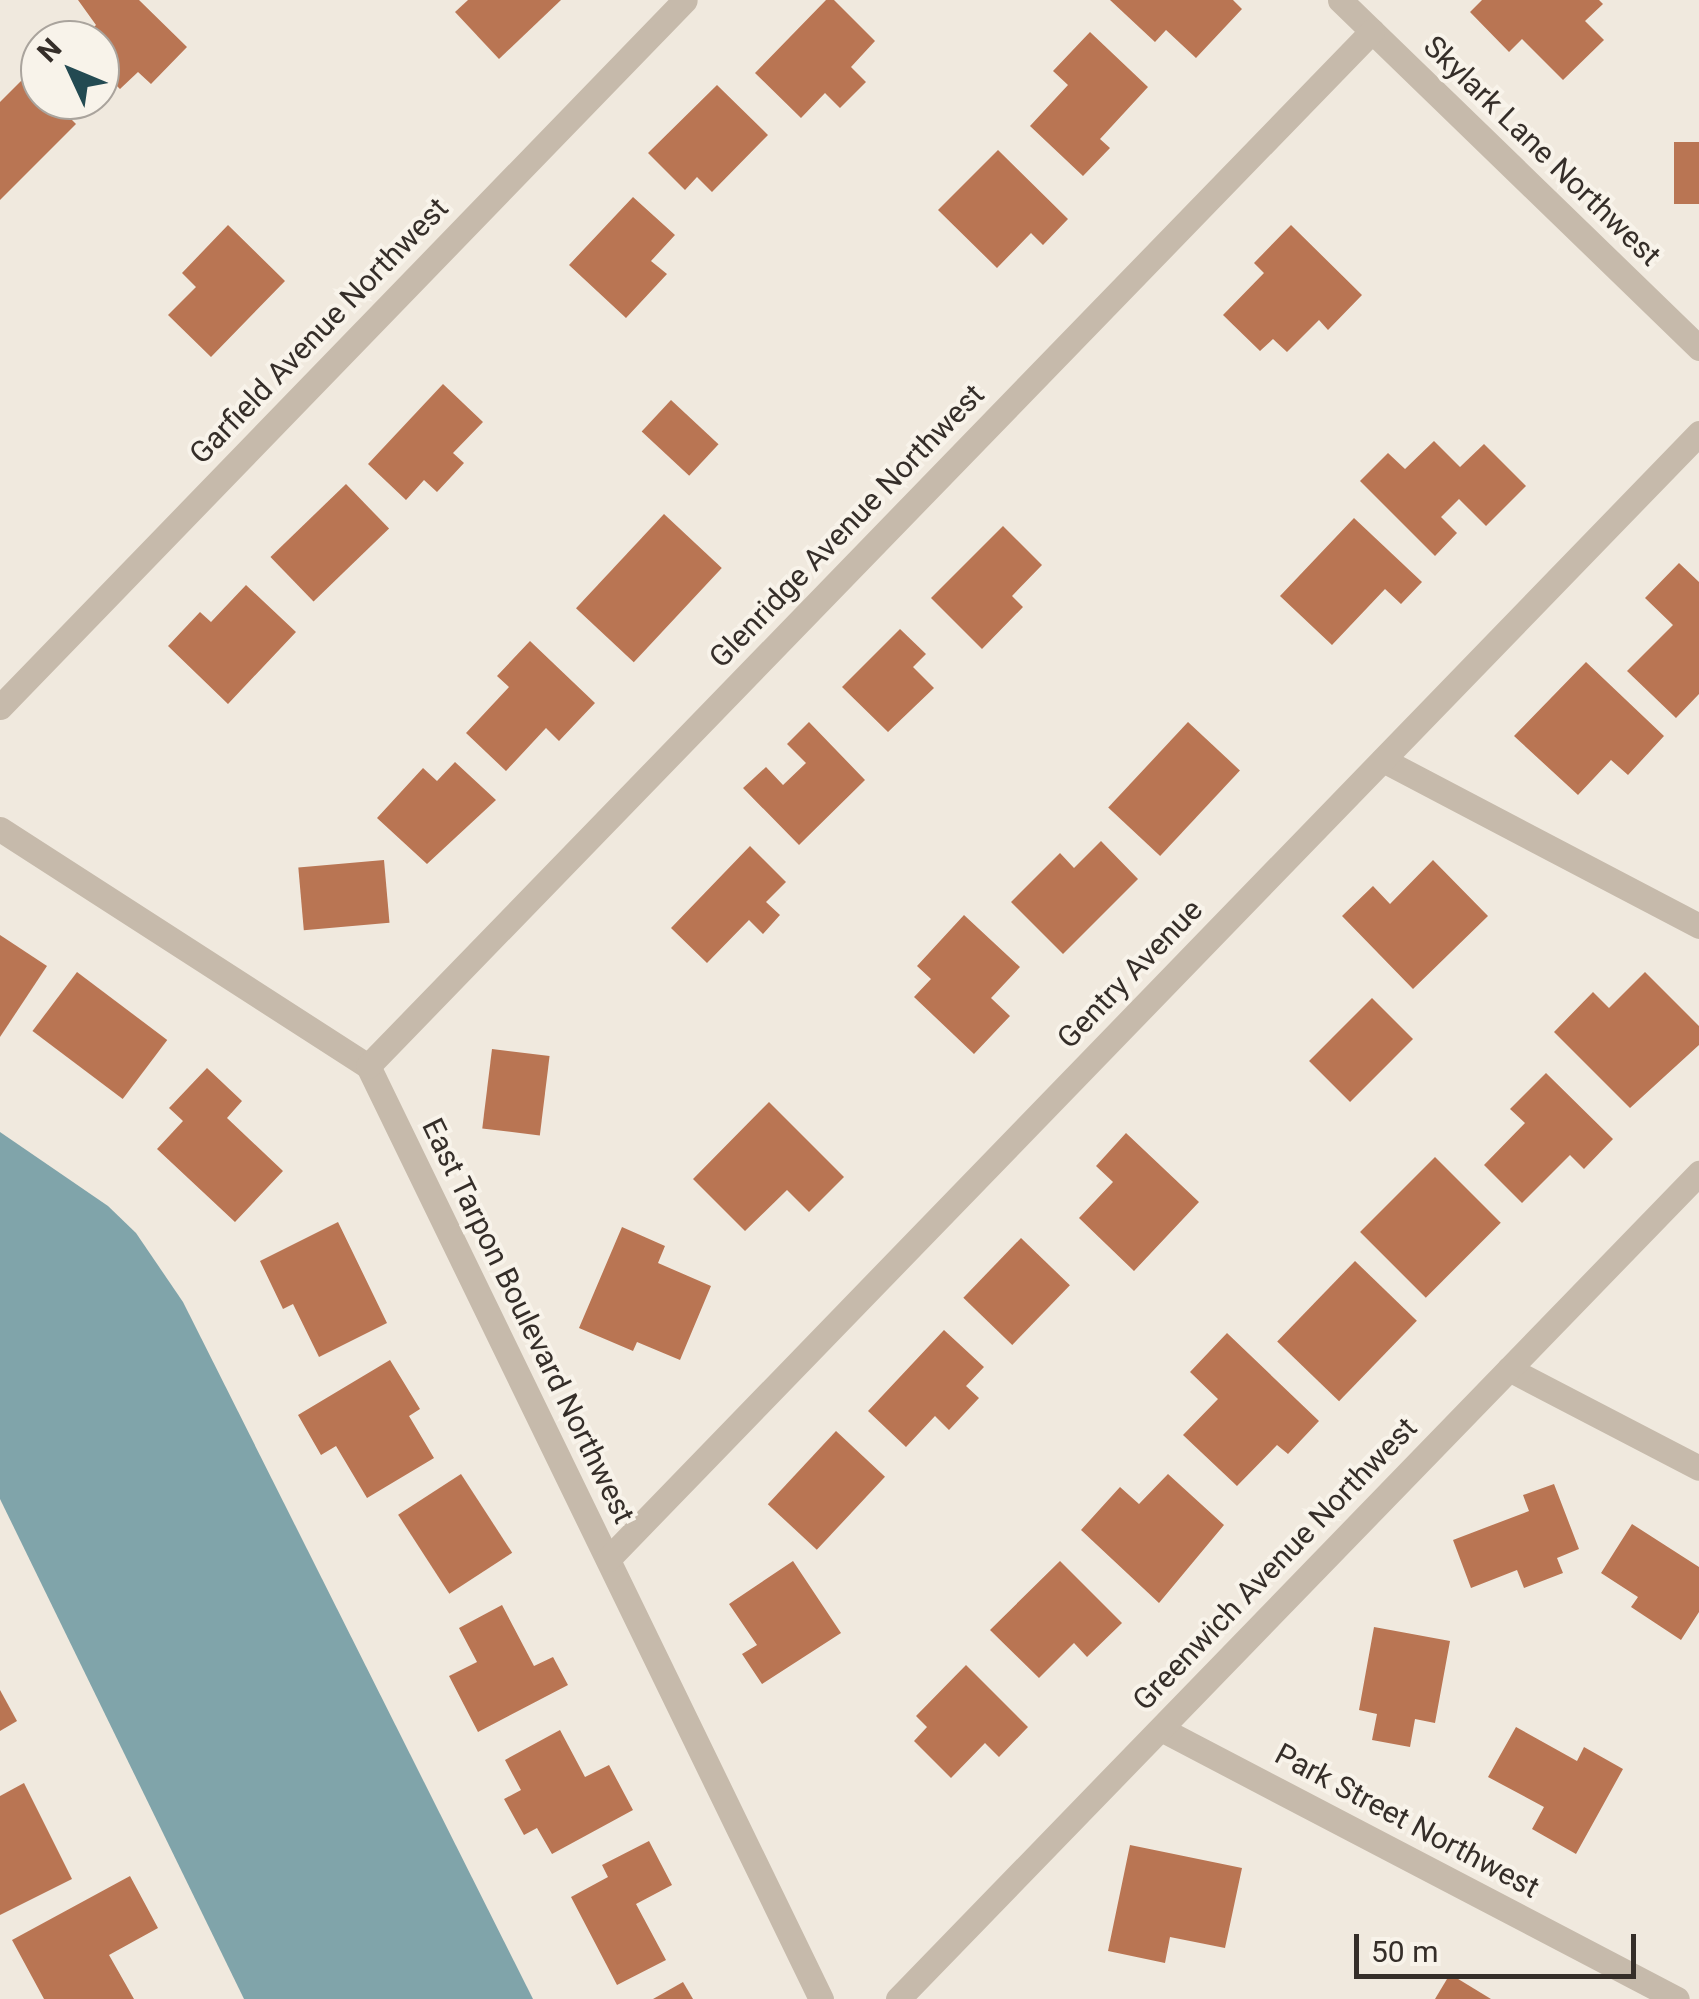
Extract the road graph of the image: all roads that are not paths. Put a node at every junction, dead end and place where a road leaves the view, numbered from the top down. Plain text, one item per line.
1 (685, 0) edge
2 (1340, 0) edge
3 (1372, 31) junction
4 (1699, 348) edge
5 (1699, 434) edge
6 (0, 707) edge
7 (1383, 760) junction
8 (0, 829) edge
9 (1699, 926) edge
10 (368, 1066) junction
11 (1699, 1174) edge
12 (1510, 1369) junction
13 (1699, 1468) edge
14 (608, 1559) junction
15 (1161, 1729) junction
16 (821, 1999) edge
17 (898, 1999) edge
18 (1677, 1999) edge

1 - 6 street, Garfield Avenue Northwest
2 - 3 street, Skylark Lane Northwest
3 - 4 street, Skylark Lane Northwest
3 - 10 street, Glenridge Avenue Northwest
5 - 7 street, Gentry Avenue
7 - 9 street
7 - 14 street, Gentry Avenue
8 - 10 street
10 - 14 street, East Tarpon Boulevard Northwest
11 - 12 street, Greenwich Avenue Northwest
12 - 13 street
12 - 15 street, Greenwich Avenue Northwest
14 - 16 street, East Tarpon Boulevard Northwest
15 - 17 street, Greenwich Avenue Northwest
15 - 18 street, Park Street Northwest

